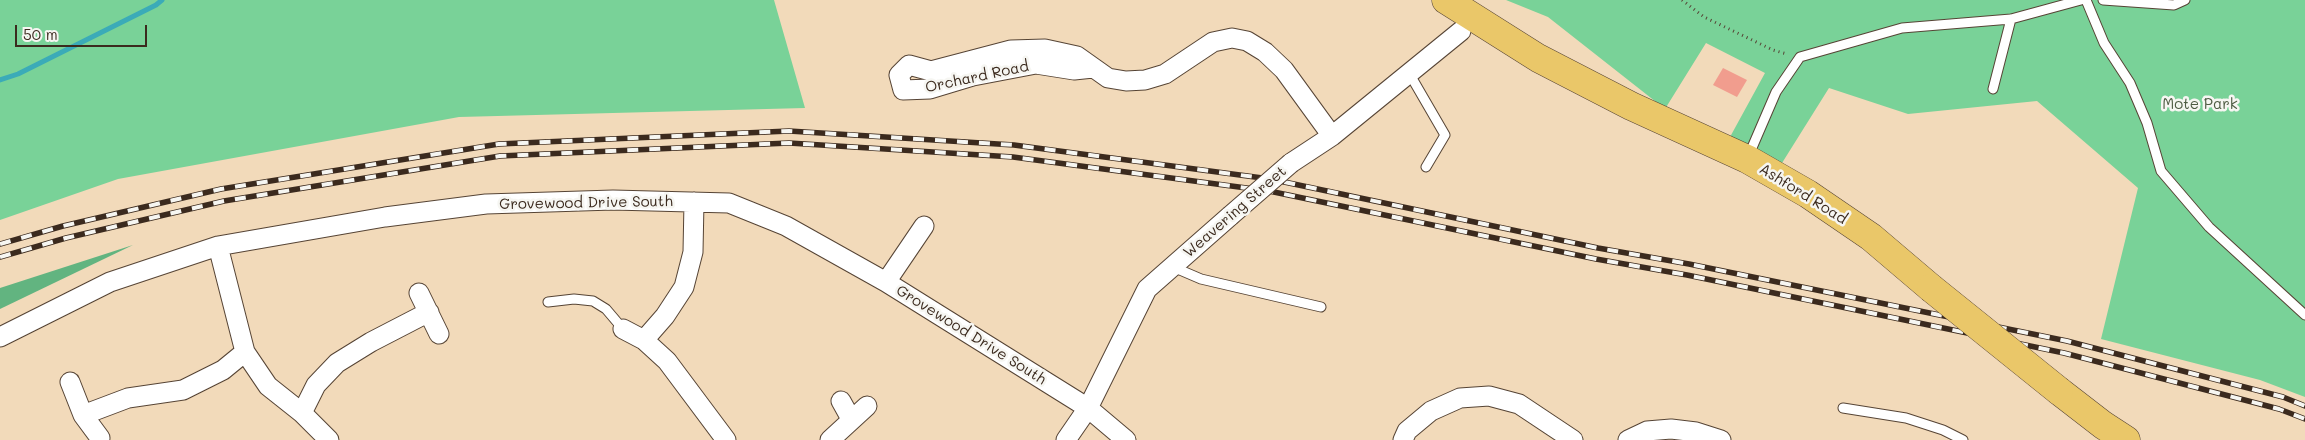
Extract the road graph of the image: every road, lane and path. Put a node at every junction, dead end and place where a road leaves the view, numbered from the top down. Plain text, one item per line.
1 (1446, 0) edge
2 (1682, 0) edge
3 (2081, 0) edge
4 (2086, 0) edge
5 (2103, 0) edge
6 (2185, 0) edge
7 (2011, 19) junction
8 (1461, 32) dead end
9 (1800, 57) junction
10 (1093, 68) junction
11 (1409, 73) junction
12 (1993, 89) dead end
13 (1332, 136) junction
14 (1747, 159) junction
15 (1426, 167) dead end
16 (694, 202) junction
17 (924, 226) dead end
18 (218, 246) junction
19 (1173, 267) junction
20 (886, 282) junction
21 (419, 293) dead end
22 (548, 302) dead end
23 (1321, 307) dead end
24 (429, 312) junction
25 (2305, 315) edge
26 (623, 329) joint
27 (439, 334) dead end
28 (0, 337) edge
29 (644, 340) junction
30 (245, 352) junction
31 (70, 382) dead end
32 (841, 401) dead end
33 (867, 406) dead end
34 (1088, 408) junction
35 (1843, 408) dead end
36 (302, 413) junction
37 (83, 415) junction
38 (851, 419) junction
39 (100, 438) dead end
40 (329, 440) edge
41 (726, 440) edge
42 (830, 440) edge
43 (1066, 440) edge
44 (1126, 440) edge
45 (1403, 440) edge
46 (1573, 440) edge
47 (1628, 440) edge
48 (1721, 440) edge
49 (1963, 440) edge
50 (2126, 440) edge

1 - 14 main road, Ashford Road
2 - 9 path
3 - 7 lane
4 - 25 lane
5 - 6 lane
7 - 9 lane
7 - 12 lane
8 - 11 street, Weavering Street
9 - 14 lane
10 - 10 street, Orchard Road
10 - 13 street
11 - 13 street, Weavering Street
11 - 15 lane
13 - 19 street, Weavering Street, bridge
14 - 50 main road, Ashford Road, bridge
16 - 18 street, Grovewood Drive South
16 - 20 street, Grovewood Drive South
16 - 29 street
17 - 20 street
18 - 28 street, Grovewood Drive South
18 - 30 street
19 - 23 lane
19 - 34 street, Weavering Street
20 - 34 street, Grovewood Drive South
21 - 24 street
22 - 26 lane
24 - 27 street
24 - 36 street
26 - 29 street
29 - 41 street
30 - 36 street
30 - 37 street
31 - 37 street
32 - 38 street
33 - 38 street
34 - 43 street, Weavering Street
34 - 44 street, Grovewood Drive South
35 - 49 lane
36 - 40 street
37 - 39 street
38 - 42 street
45 - 46 street
47 - 48 street

